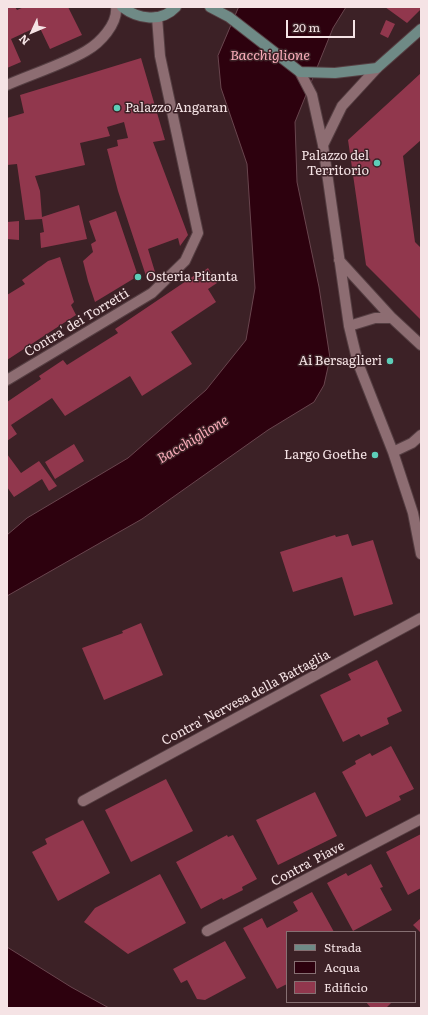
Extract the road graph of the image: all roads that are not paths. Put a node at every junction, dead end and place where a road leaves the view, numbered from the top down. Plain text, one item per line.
1 (116, 7) edge
2 (122, 7) edge
3 (210, 7) edge
4 (222, 7) edge
5 (176, 8) edge
6 (230, 16) junction
7 (157, 17) junction
8 (421, 29) edge
9 (377, 68) junction
10 (300, 72) junction
11 (7, 85) edge
12 (323, 145) junction
13 (339, 260) junction
14 (392, 318) junction
15 (349, 326) junction
16 (421, 345) edge
17 (7, 380) edge
18 (421, 435) edge
19 (393, 452) junction
20 (421, 554) edge
21 (421, 618) edge
22 (84, 801) dead end
23 (421, 819) edge
24 (207, 931) dead end

1 - 11 street
2 - 7 street
3 - 6 street
4 - 6 street
5 - 7 street
6 - 10 street
7 - 17 street, Contra' dei Torretti
8 - 9 street
9 - 10 street
9 - 12 street
10 - 12 street
12 - 13 street
13 - 14 street
13 - 15 street
14 - 15 street
14 - 16 street
15 - 19 street
18 - 19 street
19 - 20 street
21 - 22 street, Contra' Nervesa della Battaglia
23 - 24 street, Contra' Piave

